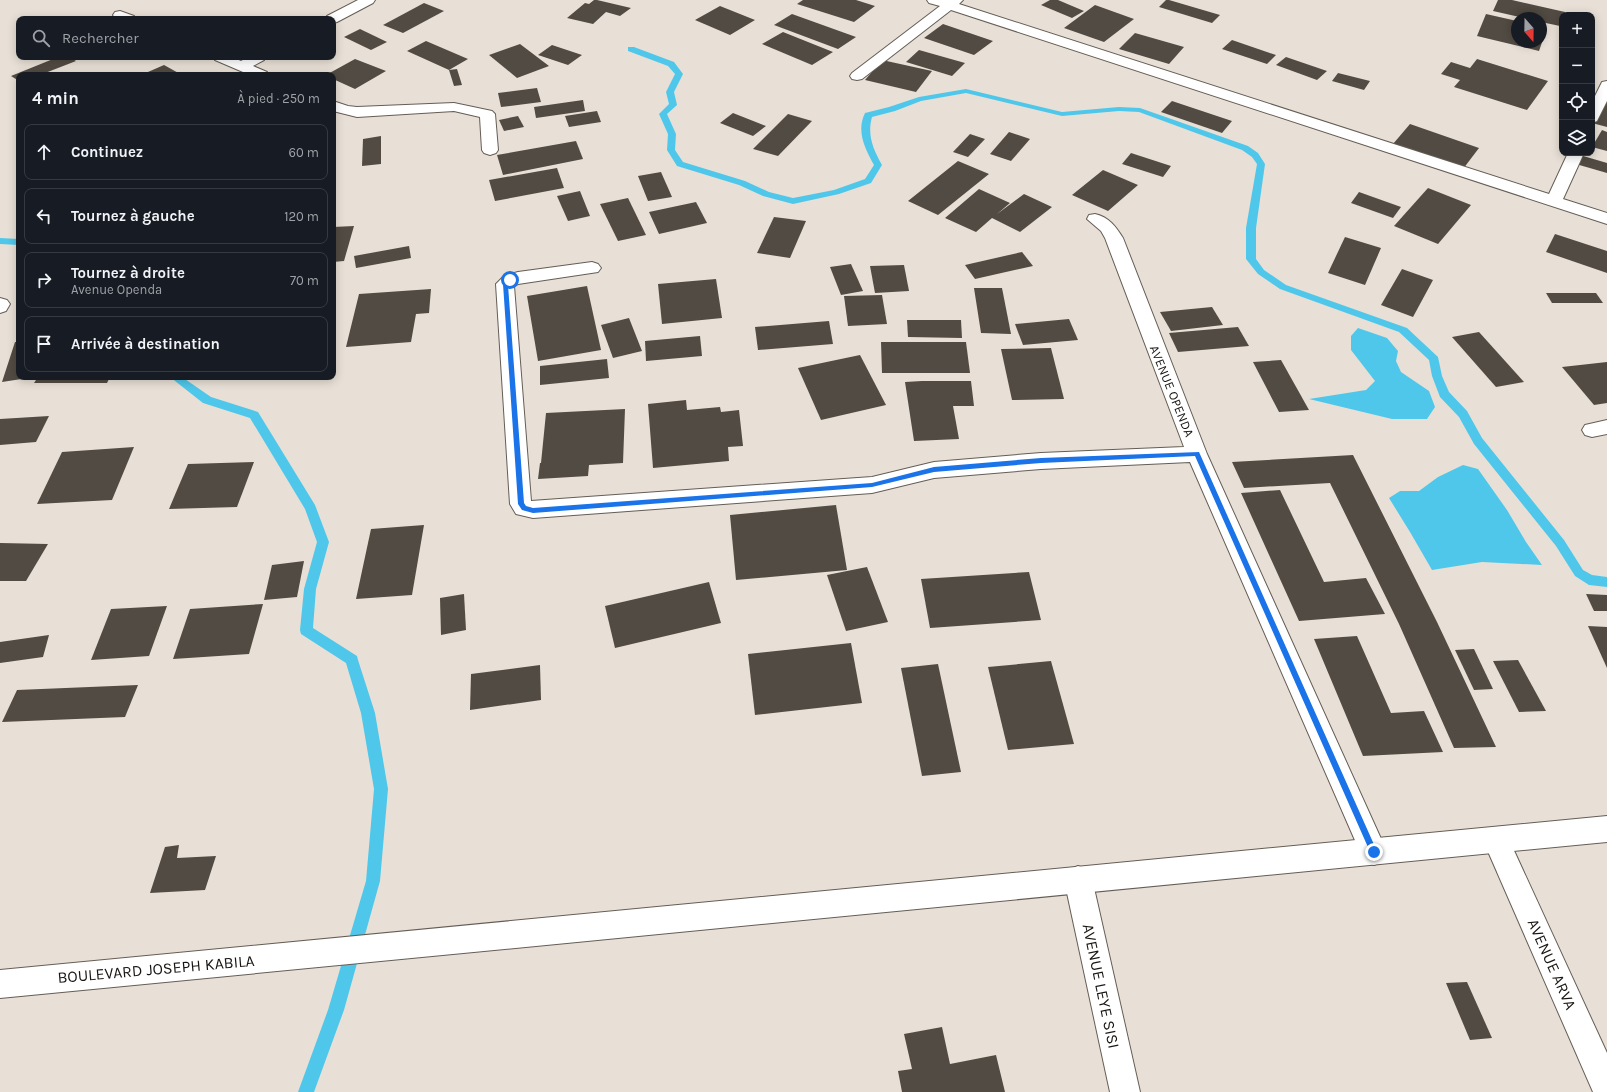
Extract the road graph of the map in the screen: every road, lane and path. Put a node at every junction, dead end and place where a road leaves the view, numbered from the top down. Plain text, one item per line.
1 (368, 0) edge
2 (934, 0) edge
3 (953, 2) edge
4 (336, 17) edge
5 (227, 60) edge
6 (253, 60) edge
7 (241, 66) junction
8 (255, 72) edge
9 (857, 76) dead end
10 (1607, 85) edge
11 (336, 106) edge
12 (1595, 111) edge
13 (490, 150) dead end
14 (1575, 156) edge
15 (1554, 201) junction
16 (1095, 219) dead end
17 (1607, 219) edge
18 (592, 268) dead end
19 (1197, 454) junction
20 (1607, 829) edge
21 (1496, 840) junction
22 (1374, 852) junction
23 (1078, 880) junction
24 (0, 984) edge
25 (1607, 1088) edge
26 (1125, 1092) edge

1 - 4 street
2 - 3 street
3 - 9 street
3 - 15 street
5 - 7 street
6 - 7 street
7 - 8 street
10 - 12 street
11 - 13 street
14 - 15 street
15 - 17 street
16 - 19 street, AVENUE OPENDA
18 - 19 street
19 - 22 street, AVENUE OPENDA
20 - 21 street, BOULEVARD JOSEPH KABILA
21 - 22 street, BOULEVARD JOSEPH KABILA
21 - 25 street, AVENUE ARVA
22 - 23 street, BOULEVARD JOSEPH KABILA
23 - 24 street, BOULEVARD JOSEPH KABILA
23 - 26 street, AVENUE LEYE SISI

